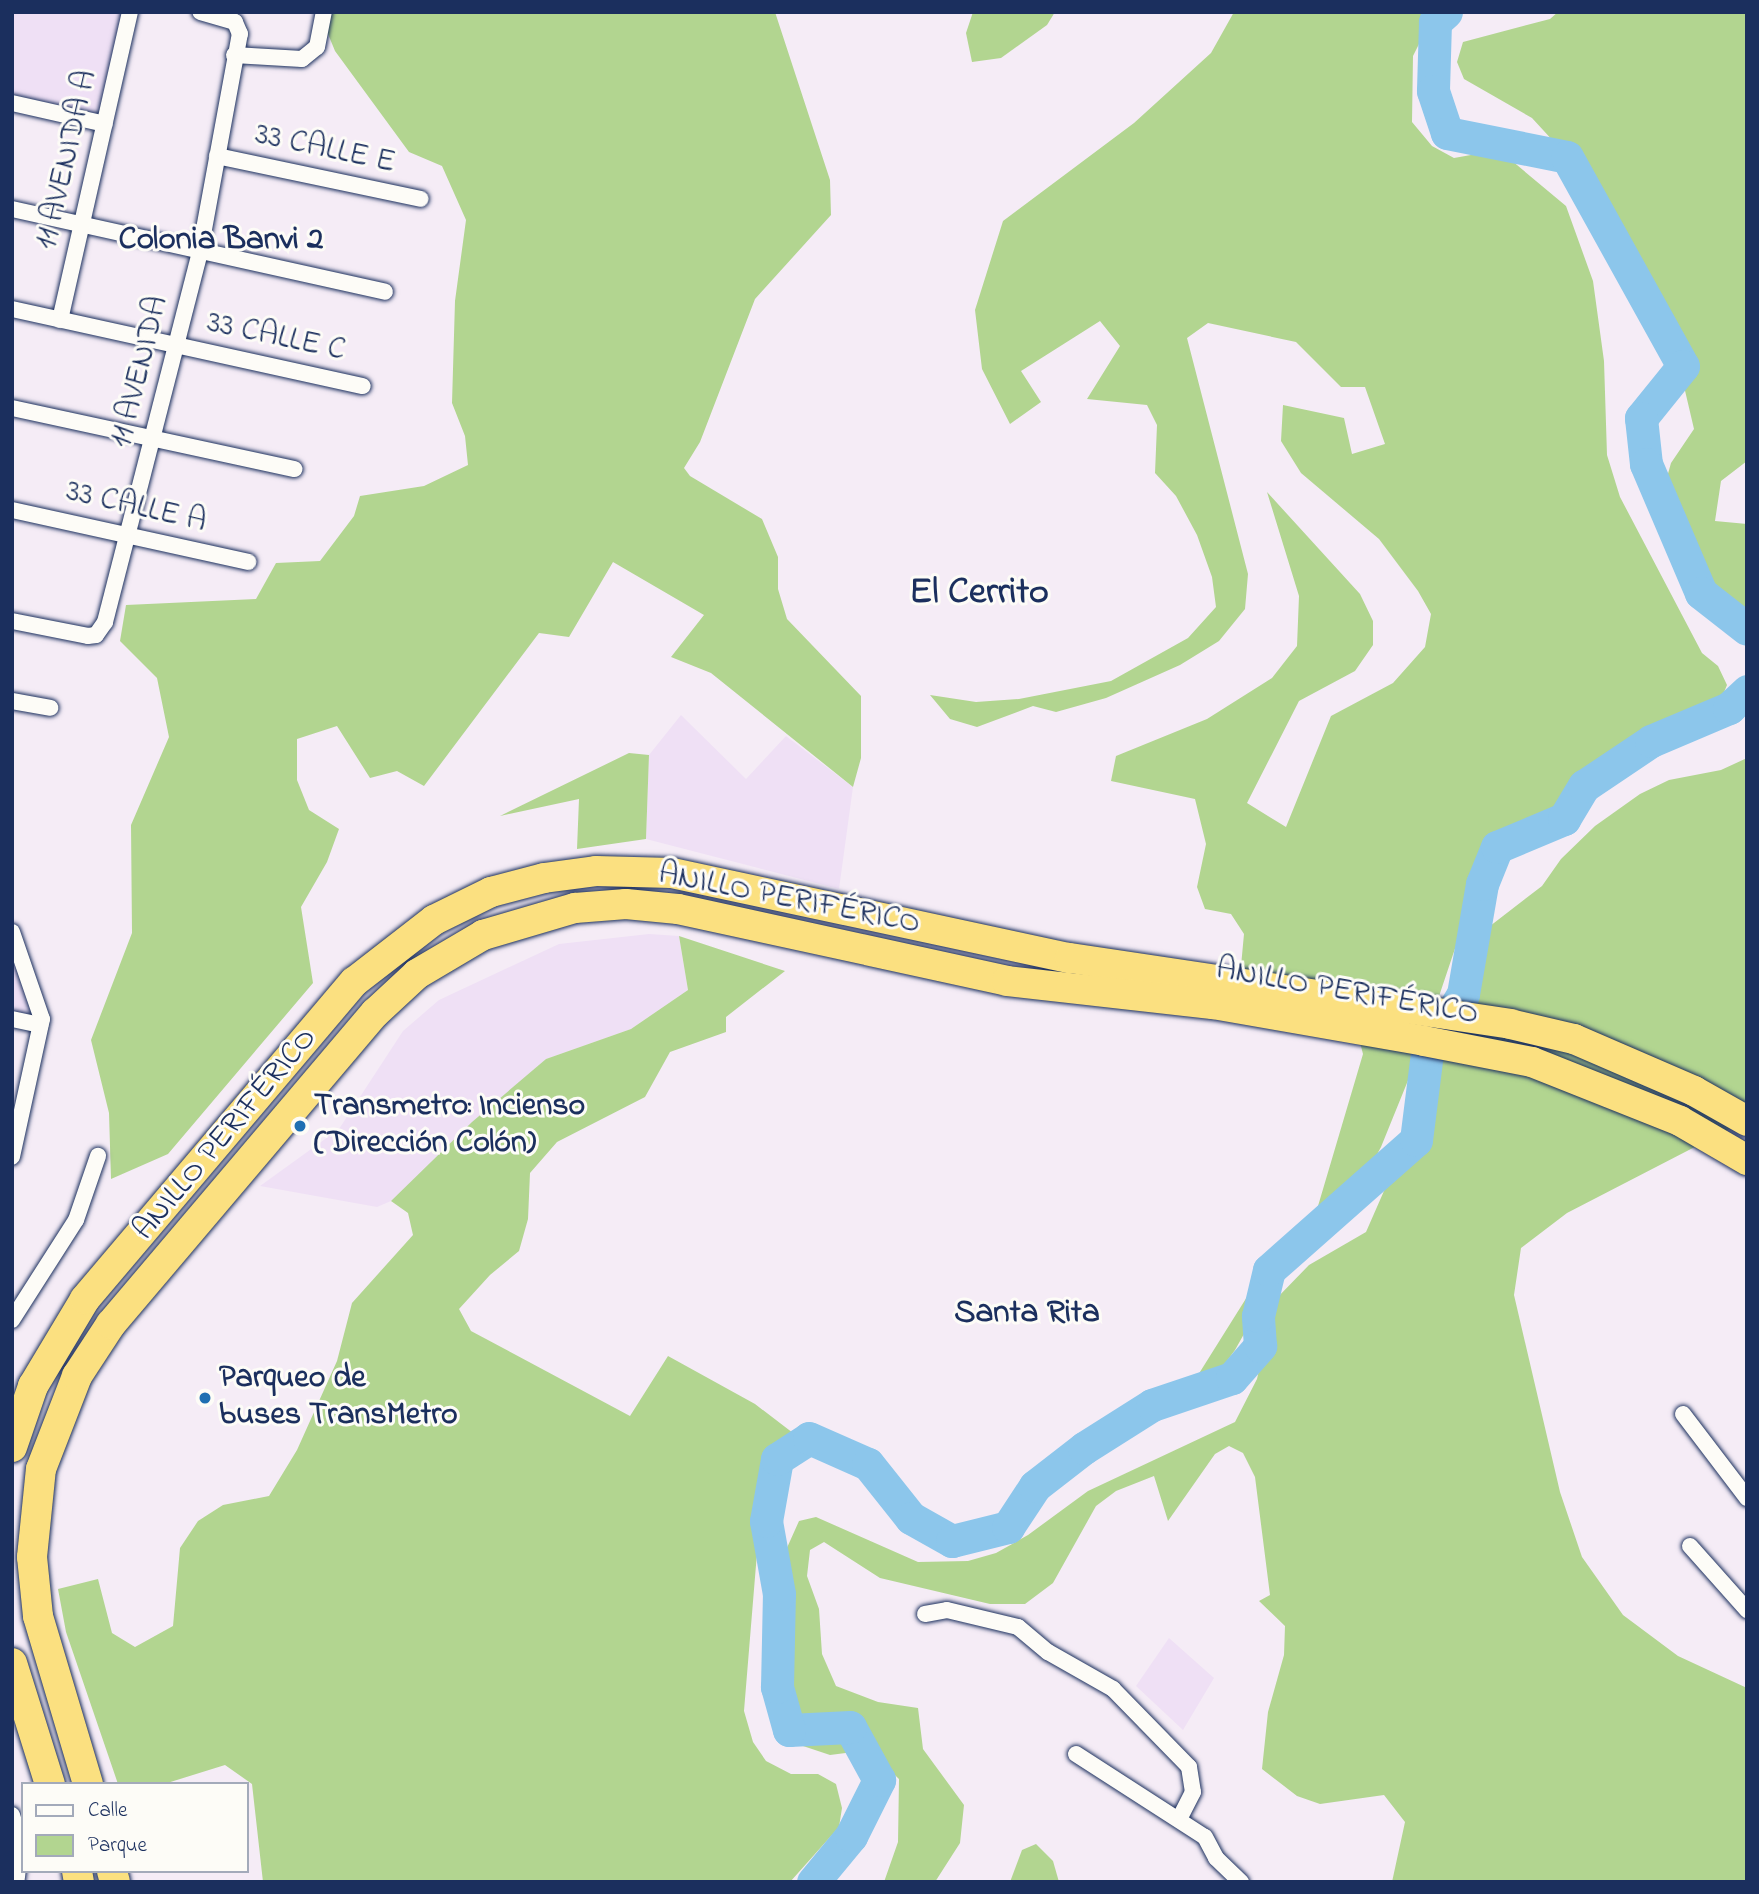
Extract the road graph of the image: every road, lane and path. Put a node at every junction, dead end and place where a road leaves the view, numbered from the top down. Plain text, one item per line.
1 (130, 12) edge
2 (200, 12) edge
3 (324, 12) edge
4 (222, 15) edge
5 (234, 55) junction
6 (12, 103) edge
7 (105, 124) junction
8 (217, 156) junction
9 (421, 199) dead end
10 (12, 209) edge
11 (81, 227) junction
12 (200, 251) junction
13 (385, 292) dead end
14 (12, 309) edge
15 (60, 320) junction
16 (178, 346) junction
17 (363, 386) dead end
18 (12, 408) edge
19 (152, 441) junction
20 (294, 469) dead end
21 (12, 510) edge
22 (129, 533) junction
23 (248, 562) dead end
24 (12, 621) edge
25 (12, 702) edge
26 (50, 708) dead end
27 (12, 932) edge
28 (12, 1019) edge
29 (40, 1025) junction
30 (1747, 1121) edge
31 (98, 1156) dead end
32 (12, 1157) edge
33 (1747, 1160) edge
34 (12, 1320) edge
35 (1683, 1414) dead end
36 (12, 1447) edge
37 (1747, 1498) edge
38 (1690, 1546) dead end
39 (1747, 1610) edge
40 (925, 1614) dead end
41 (12, 1663) edge
42 (1076, 1754) dead end
43 (49, 1782) edge
44 (87, 1782) edge
45 (12, 1815) edge
46 (1179, 1819) junction
47 (16, 1882) edge
48 (1241, 1882) edge

1 - 7 street, 11 AVENIDA A
2 - 4 street
3 - 5 street
4 - 5 street, 11 AVENIDA
5 - 8 street, 11 AVENIDA
6 - 7 street
7 - 11 street, 11 AVENIDA A
8 - 9 street, 33 CALLE E
8 - 12 street, 11 AVENIDA
10 - 11 street
11 - 12 street
11 - 15 street, 11 AVENIDA A
12 - 13 street
12 - 16 street, 11 AVENIDA
14 - 15 street, 33 CALLE C
15 - 16 street, 33 CALLE C
16 - 17 street, 33 CALLE C
16 - 19 street, 11 AVENIDA
18 - 19 street
19 - 20 street
19 - 22 street, 11 AVENIDA
21 - 22 street, 33 CALLE A
22 - 23 street, 33 CALLE A
22 - 24 street, 11 AVENIDA
25 - 26 street
27 - 29 street
28 - 29 street
29 - 32 street
30 - 36 highway, ANILLO PERIFÉRICO
31 - 34 street
33 - 44 highway, ANILLO PERIFÉRICO
35 - 37 street
38 - 39 street
40 - 46 street
41 - 43 highway
42 - 46 street
45 - 47 street
46 - 48 street

